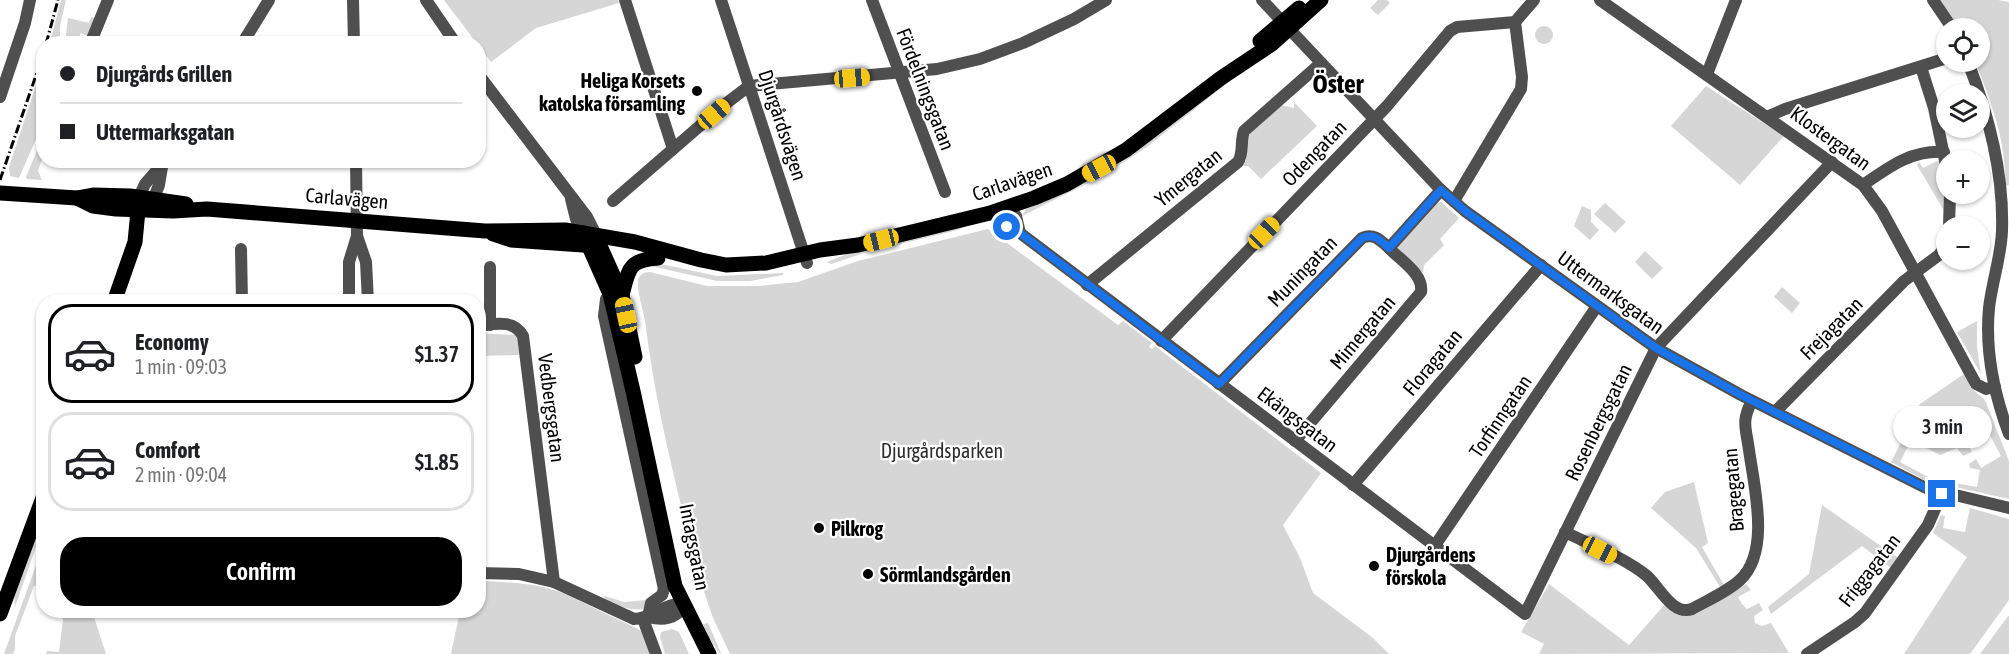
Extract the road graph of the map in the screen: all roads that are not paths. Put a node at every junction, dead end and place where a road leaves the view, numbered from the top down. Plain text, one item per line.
1 (30, 0) edge
2 (108, 0) edge
3 (269, 0) edge
4 (426, 0) edge
5 (625, 0) edge
6 (721, 0) edge
7 (872, 0) edge
8 (1106, 0) edge
9 (1262, 0) edge
10 (1307, 0) edge
11 (1321, 0) edge
12 (1533, 0) edge
13 (1600, 0) edge
14 (1736, 0) edge
15 (1933, 0) edge
16 (354, 2) edge
17 (1945, 18) edge
18 (1515, 22) junction
19 (1286, 26) junction
20 (93, 36) edge
21 (247, 36) edge
22 (354, 36) edge
23 (451, 36) edge
24 (1936, 62) edge
25 (1321, 63) junction
26 (1921, 67) junction
27 (1971, 72) edge
28 (900, 74) junction
29 (1707, 74) junction
30 (486, 85) edge
31 (749, 86) junction
32 (0, 96) edge
33 (1769, 117) junction
34 (1374, 119) junction
35 (673, 149) junction
36 (1944, 150) edge
37 (1936, 152) edge
38 (1832, 162) junction
39 (163, 168) edge
40 (356, 168) edge
41 (1863, 185) junction
42 (1441, 190) junction
43 (945, 192) dead end
44 (0, 193) edge
45 (614, 201) dead end
46 (1454, 201) junction
47 (146, 204) junction
48 (1008, 208) junction
49 (356, 220) junction
50 (357, 236) junction
51 (592, 240) junction
52 (1389, 248) junction
53 (242, 249) dead end
54 (1936, 257) edge
55 (658, 258) junction
56 (806, 259) junction
57 (349, 262) junction
58 (366, 262) junction
59 (1541, 265) junction
60 (490, 267) dead end
61 (1915, 271) junction
62 (1087, 285) junction
63 (117, 294) edge
64 (242, 294) edge
65 (349, 294) edge
66 (368, 294) edge
67 (616, 295) junction
68 (486, 306) edge
69 (1597, 306) junction
70 (486, 326) edge
71 (1161, 341) junction
72 (1656, 348) junction
73 (1219, 384) junction
74 (1995, 387) junction
75 (1752, 401) junction
76 (1775, 412) junction
77 (2009, 434) edge
78 (1295, 441) junction
79 (1353, 485) junction
80 (1942, 494) junction
81 (2009, 508) edge
82 (36, 517) edge
83 (1565, 532) junction
84 (1434, 546) junction
85 (486, 573) edge
86 (554, 582) junction
87 (685, 604) junction
88 (0, 614) edge
89 (1525, 614) joint
90 (646, 618) junction
91 (656, 654) edge
92 (709, 654) edge
93 (1807, 654) edge

1 - 32 street
2 - 20 street
3 - 21 street
4 - 23 street
5 - 35 street
6 - 31 street, Djurgårdsvägen
7 - 28 street, Fördelningsgatan
8 - 28 street
9 - 19 street, Uttermarksgatan
10 - 19 main road, Carlavägen
11 - 19 main road, Carlavägen
12 - 18 street
13 - 29 street, Klostergatan
14 - 29 street
15 - 17 street
16 - 22 street
18 - 34 street, Odengatan
18 - 46 street
19 - 25 street, Uttermarksgatan
19 - 48 main road, Carlavägen
24 - 26 street
25 - 34 street, Uttermarksgatan
25 - 62 street, Ymergatan
26 - 33 street
26 - 36 street
27 - 74 street
28 - 31 street
28 - 43 street, Fördelningsgatan
29 - 33 street, Klostergatan
30 - 51 street, Intagsgatan
31 - 35 street
31 - 56 street, Djurgårdsvägen
33 - 38 street, Klostergatan
34 - 42 street, Uttermarksgatan
34 - 71 street, Odengatan
35 - 45 street
37 - 41 street
38 - 41 street, Klostergatan
38 - 72 street, Rosenbergsgatan
39 - 47 street
40 - 49 street
41 - 61 street, Klostergatan
42 - 46 street, Uttermarksgatan
42 - 52 street
44 - 47 main road, Carlavägen
46 - 59 street, Uttermarksgatan
47 - 49 main road, Carlavägen
47 - 63 main road
48 - 56 main road, Carlavägen
48 - 62 street, Ekängsgatan
49 - 50 street
49 - 51 main road, Carlavägen
50 - 57 street
50 - 58 street
51 - 55 main road, Carlavägen
51 - 56 main road, Carlavägen
51 - 67 main road, Intagsgatan
52 - 73 street, Muningatan
52 - 78 street, Mimergatan
53 - 64 street
54 - 61 street, Frejagatan
55 - 56 main road, Carlavägen
55 - 67 main road
57 - 58 street
57 - 65 street
58 - 66 street
59 - 69 street, Uttermarksgatan
59 - 79 street, Floragatan
60 - 68 street, Vedbergsgatan
61 - 74 street, Klostergatan
61 - 76 street, Frejagatan
62 - 71 street, Ekängsgatan
67 - 87 main road, Intagsgatan
67 - 90 street, Intagsgatan
69 - 72 street, Uttermarksgatan
69 - 84 street, Torfinngatan
70 - 86 street, Vedbergsgatan
71 - 73 street, Ekängsgatan
72 - 75 street, Uttermarksgatan
72 - 83 street, Rosenbergsgatan
73 - 78 street, Ekängsgatan
74 - 77 street
75 - 76 street, Uttermarksgatan
75 - 83 street, Bragegatan
76 - 80 street, Uttermarksgatan
78 - 79 street, Ekängsgatan
79 - 84 street, Ekängsgatan
80 - 81 street, Uttermarksgatan
80 - 93 street, Friggagatan
82 - 88 main road
83 - 89 street, Rosenbergsgatan
84 - 89 street, Ekängsgatan
85 - 86 street
86 - 90 street
87 - 90 street
87 - 92 main road
90 - 91 street

